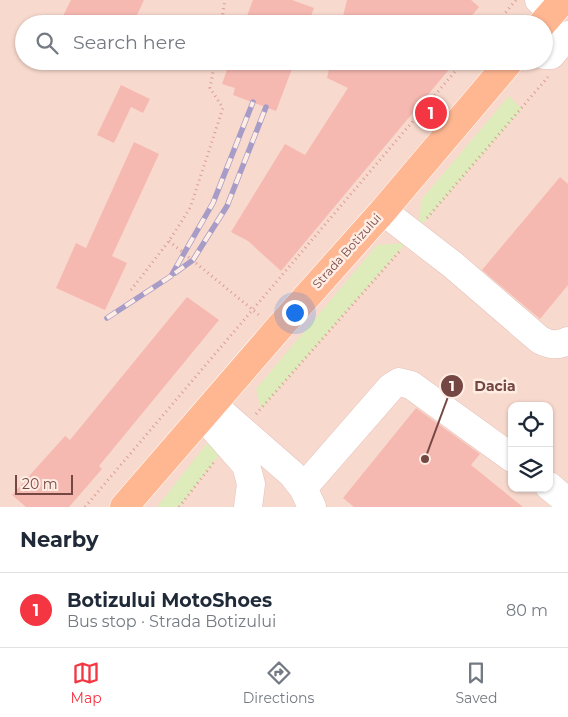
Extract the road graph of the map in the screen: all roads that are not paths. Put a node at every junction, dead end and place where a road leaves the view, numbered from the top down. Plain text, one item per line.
1 (568, 35) edge
2 (553, 54) edge
3 (502, 70) edge
4 (383, 210) junction
5 (568, 341) edge
6 (208, 410) junction
7 (234, 438) junction
8 (508, 455) edge
9 (553, 489) edge
10 (308, 497) edge
11 (568, 502) edge
12 (124, 507) edge
13 (248, 507) edge

1 - 2 lane
3 - 4 main road, Strada Botizului
4 - 5 lane
4 - 6 main road, Strada Botizului
6 - 7 lane
6 - 12 main road, Strada Botizului
7 - 10 lane
7 - 13 lane
8 - 10 lane
9 - 11 lane

